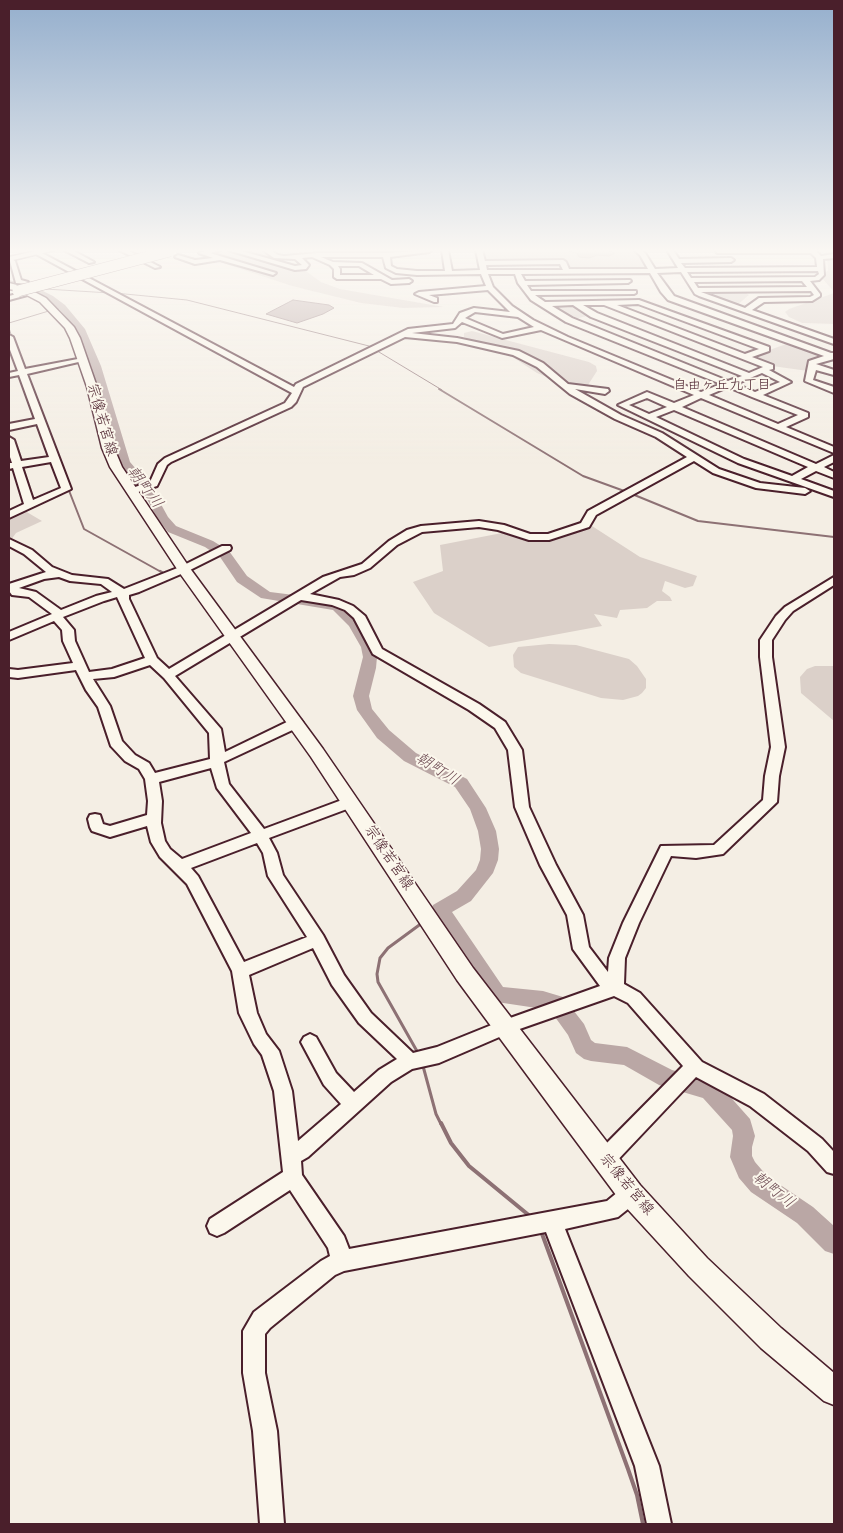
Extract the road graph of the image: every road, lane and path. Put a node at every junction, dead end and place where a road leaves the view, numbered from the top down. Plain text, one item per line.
1 (64, 322) edge
2 (166, 322) edge
3 (459, 322) edge
4 (466, 322) edge
5 (529, 322) edge
6 (573, 322) edge
7 (610, 322) edge
8 (653, 322) edge
9 (691, 322) edge
10 (737, 322) joint
11 (775, 322) edge
12 (488, 323) dead end
13 (700, 325) junction
14 (475, 326) junction
15 (540, 328) junction
16 (715, 330) junction
17 (679, 332) junction
18 (406, 335) junction
19 (9, 337) edge
20 (657, 340) junction
21 (834, 342) edge
22 (635, 347) junction
23 (833, 356) edge
24 (745, 357) junction
25 (83, 360) junction
26 (813, 366) junction
27 (760, 370) junction
28 (834, 373) edge
29 (10, 374) edge
30 (23, 375) junction
31 (748, 375) junction
32 (9, 384) edge
33 (726, 384) junction
34 (563, 385) junction
35 (589, 390) junction
36 (834, 390) edge
37 (605, 391) dead end
38 (295, 392) junction
39 (700, 395) junction
40 (755, 396) junction
41 (594, 404) junction
42 (673, 406) junction
43 (649, 417) junction
44 (40, 421) junction
45 (9, 427) edge
46 (779, 427) junction
47 (686, 434) junction
48 (9, 440) edge
49 (671, 442) junction
50 (834, 450) edge
51 (53, 458) junction
52 (694, 458) junction
53 (834, 458) edge
54 (13, 466) edge
55 (816, 467) junction
56 (834, 475) edge
57 (791, 480) junction
58 (132, 491) junction
59 (834, 494) edge
60 (834, 499) edge
61 (30, 506) junction
62 (9, 515) edge
63 (9, 542) edge
64 (226, 548) dead end
65 (184, 569) junction
66 (61, 574) junction
67 (834, 580) edge
68 (123, 594) junction
69 (299, 596) junction
70 (58, 616) junction
71 (9, 636) edge
72 (233, 636) junction
73 (152, 660) junction
74 (83, 671) junction
75 (9, 673) edge
76 (168, 676) junction
77 (296, 723) junction
78 (217, 760) junction
79 (152, 779) junction
80 (350, 802) junction
81 (154, 818) junction
82 (95, 820) dead end
83 (261, 836) junction
84 (180, 866) junction
85 (317, 940) junction
86 (240, 971) junction
87 (615, 988) junction
88 (505, 1028) junction
89 (310, 1042) dead end
90 (408, 1062) junction
91 (696, 1068) junction
92 (353, 1104) junction
93 (291, 1156) junction
94 (604, 1160) junction
95 (834, 1165) edge
96 (293, 1177) junction
97 (631, 1194) junction
98 (552, 1222) junction
99 (217, 1226) dead end
100 (342, 1261) junction
101 (834, 1391) edge
102 (272, 1524) edge
103 (659, 1524) edge

1 - 25 main road, 宗像若宮線
2 - 38 street
3 - 18 street
4 - 14 street
5 - 15 street
6 - 22 street
7 - 20 street
8 - 17 street
9 - 13 street
10 - 16 street
10 - 23 street
11 - 21 street
12 - 14 street
13 - 16 street
13 - 17 street
14 - 15 street
15 - 39 street
16 - 24 street
17 - 20 street
17 - 24 street
18 - 34 street
18 - 38 street
19 - 30 street
20 - 22 street
20 - 31 street
22 - 33 street
23 - 26 street
24 - 27 street
25 - 30 street
25 - 58 main road, 宗像若宮線
26 - 28 street
26 - 36 street
27 - 31 street
27 - 40 street
29 - 30 street
30 - 32 street
30 - 44 street
31 - 33 street
33 - 39 street
33 - 40 street
34 - 35 street
34 - 41 street
35 - 37 street
35 - 41 street
38 - 58 street
39 - 42 street
39 - 46 street
40 - 46 street
41 - 49 street
42 - 43 street
42 - 43 street
42 - 55 street
43 - 47 street
44 - 45 street
44 - 51 street
46 - 50 street
47 - 49 street
47 - 57 street
48 - 54 street
49 - 52 street
51 - 54 street
51 - 61 street
52 - 60 street
52 - 69 street
53 - 55 street
54 - 61 street
55 - 56 street
55 - 57 street
57 - 59 street
58 - 65 main road, 宗像若宮線
61 - 62 street
63 - 66 street
64 - 65 street
65 - 68 street
65 - 72 main road, 宗像若宮線
66 - 68 street
66 - 70 street
67 - 87 street
68 - 70 street
68 - 73 street
69 - 72 street
69 - 87 street
70 - 71 street
70 - 74 street
72 - 76 street
72 - 77 main road, 宗像若宮線
73 - 74 street
73 - 76 street
74 - 75 street
74 - 79 street
76 - 78 street
77 - 78 street
77 - 80 main road, 宗像若宮線
78 - 79 street
78 - 83 street
79 - 81 street
80 - 83 street
80 - 88 main road, 宗像若宮線
81 - 82 street
81 - 84 street
83 - 84 street
83 - 85 street
84 - 86 street
85 - 86 street
85 - 90 street
86 - 93 street
87 - 88 street
87 - 91 street
88 - 90 street
88 - 94 main road, 宗像若宮線
89 - 92 street
90 - 92 street
91 - 94 street
91 - 95 street
92 - 93 street
93 - 96 street
94 - 97 main road, 宗像若宮線
96 - 99 street
96 - 100 street
97 - 98 street
97 - 101 main road, 宗像若宮線
98 - 100 street
98 - 103 street
100 - 102 street

